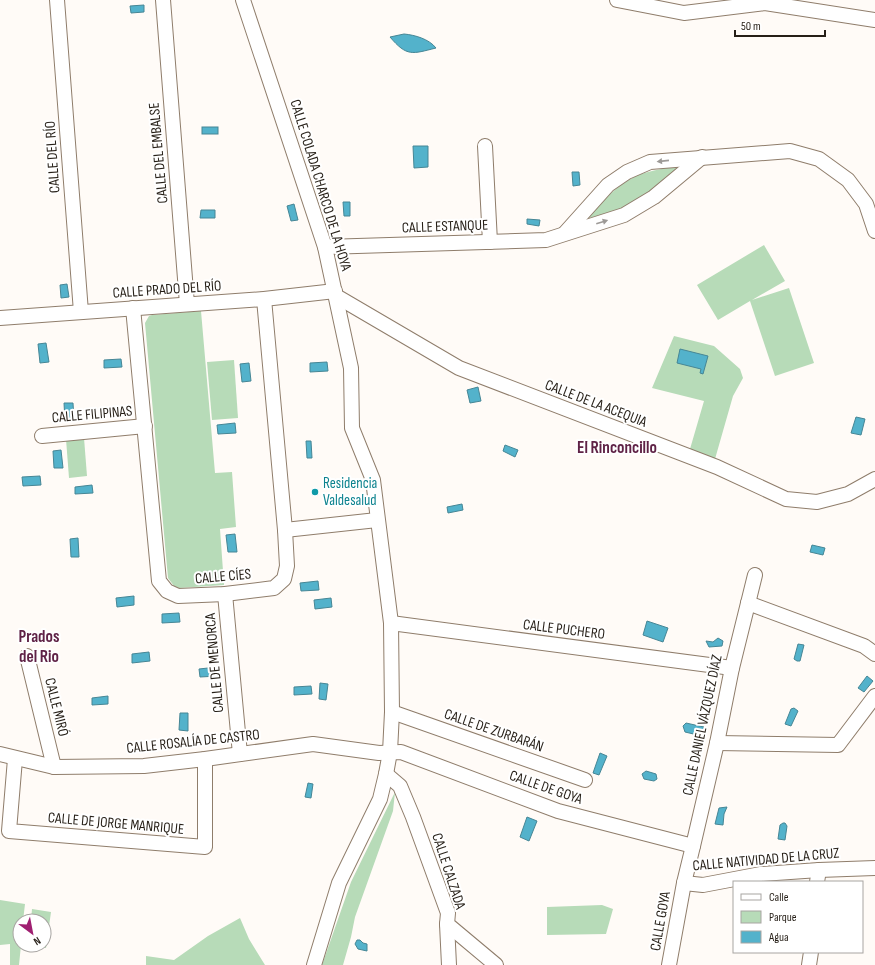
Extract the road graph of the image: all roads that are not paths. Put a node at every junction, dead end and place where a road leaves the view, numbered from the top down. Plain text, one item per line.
1 (57, 0) edge
2 (163, 0) edge
3 (243, 0) edge
4 (617, 0) edge
5 (875, 20) edge
6 (485, 146) dead end
7 (702, 157) junction
8 (875, 231) edge
9 (565, 233) junction
10 (490, 242) junction
11 (325, 247) junction
12 (336, 294) junction
13 (264, 299) junction
14 (187, 304) junction
15 (133, 308) junction
16 (82, 312) junction
17 (0, 318) edge
18 (144, 426) junction
19 (42, 436) dead end
20 (875, 478) edge
21 (377, 520) junction
22 (285, 530) junction
23 (755, 575) dead end
24 (225, 594) junction
25 (748, 603) junction
26 (391, 623) junction
27 (875, 654) edge
28 (27, 656) dead end
29 (732, 668) junction
30 (875, 696) edge
31 (392, 712) junction
32 (716, 743) junction
33 (390, 752) junction
34 (0, 754) edge
35 (240, 754) junction
36 (15, 759) junction
37 (205, 759) junction
38 (54, 767) junction
39 (386, 774) junction
40 (585, 780) dead end
41 (693, 846) junction
42 (875, 868) edge
43 (818, 876) edge
44 (684, 883) junction
45 (447, 924) junction
46 (810, 953) edge
47 (314, 965) edge
48 (449, 965) edge
49 (496, 965) edge
50 (669, 965) edge
51 (809, 965) edge

1 - 16 street, CALLE DEL RÍO
2 - 14 street, CALLE DEL EMBALSE
3 - 11 street, CALLE COLADA CHARCO DE LA HOYA
4 - 5 street
6 - 10 street
7 - 8 street, CALLE ESTANQUE
9 -> 7 street, CALLE ESTANQUE
7 -> 9 street, CALLE ESTANQUE
9 - 10 street, CALLE ESTANQUE
10 - 11 street, CALLE ESTANQUE
11 - 12 street, CALLE COLADA CHARCO DE LA HOYA
12 - 13 street, CALLE PRADO DEL RÍO
12 - 20 street, CALLE DE LA ACEQUIA
12 - 21 street, CALLE COLADA CHARCO DE LA HOYA
13 - 14 street, CALLE PRADO DEL RÍO
13 - 22 street, CALLE CÍES
14 - 15 street, CALLE PRADO DEL RÍO
15 - 16 street, CALLE PRADO DEL RÍO
15 - 18 street, CALLE CÍES
16 - 17 street, CALLE PRADO DEL RÍO
18 - 19 street, CALLE FILIPINAS
18 - 24 street, CALLE CÍES
21 - 22 street
21 - 26 street, CALLE COLADA CHARCO DE LA HOYA
22 - 24 street, CALLE CÍES
23 - 25 street, CALLE DANIEL VÁZQUEZ DÍAZ
24 - 35 street, CALLE DE MENORCA
25 - 27 street
25 - 29 street, CALLE DANIEL VÁZQUEZ DÍAZ
26 - 29 street, CALLE PUCHERO
26 - 31 street, CALLE COLADA CHARCO DE LA HOYA
28 - 38 street, CALLE MIRÓ
29 - 32 street, CALLE DANIEL VÁZQUEZ DÍAZ
30 - 32 street
31 - 33 street, CALLE COLADA CHARCO DE LA HOYA
31 - 40 street, CALLE DE ZURBARÁN
32 - 41 street, CALLE DANIEL VÁZQUEZ DÍAZ
33 - 35 street, CALLE ROSALÍA DE CASTRO
33 - 39 street, CALLE COLADA CHARCO DE LA HOYA
33 - 41 street, CALLE DE GOYA
34 - 36 street, CALLE ROSALÍA DE CASTRO
35 - 37 street, CALLE ROSALÍA DE CASTRO
36 - 37 street, CALLE DE JORGE MANRIQUE
36 - 38 street, CALLE ROSALÍA DE CASTRO
37 - 38 street, CALLE ROSALÍA DE CASTRO
39 - 45 street, CALLE CALZADA
39 - 47 street, CALLE COLADA CHARCO DE LA HOYA
41 - 44 street, CALLE DANIEL VÁZQUEZ DÍAZ
42 - 43 street, CALLE NATIVIDAD DE LA CRUZ
43 - 44 street, CALLE NATIVIDAD DE LA CRUZ
44 - 50 street, CALLE GOYA
45 - 48 street
45 - 49 street, CALLE CALZADA
46 - 51 street

